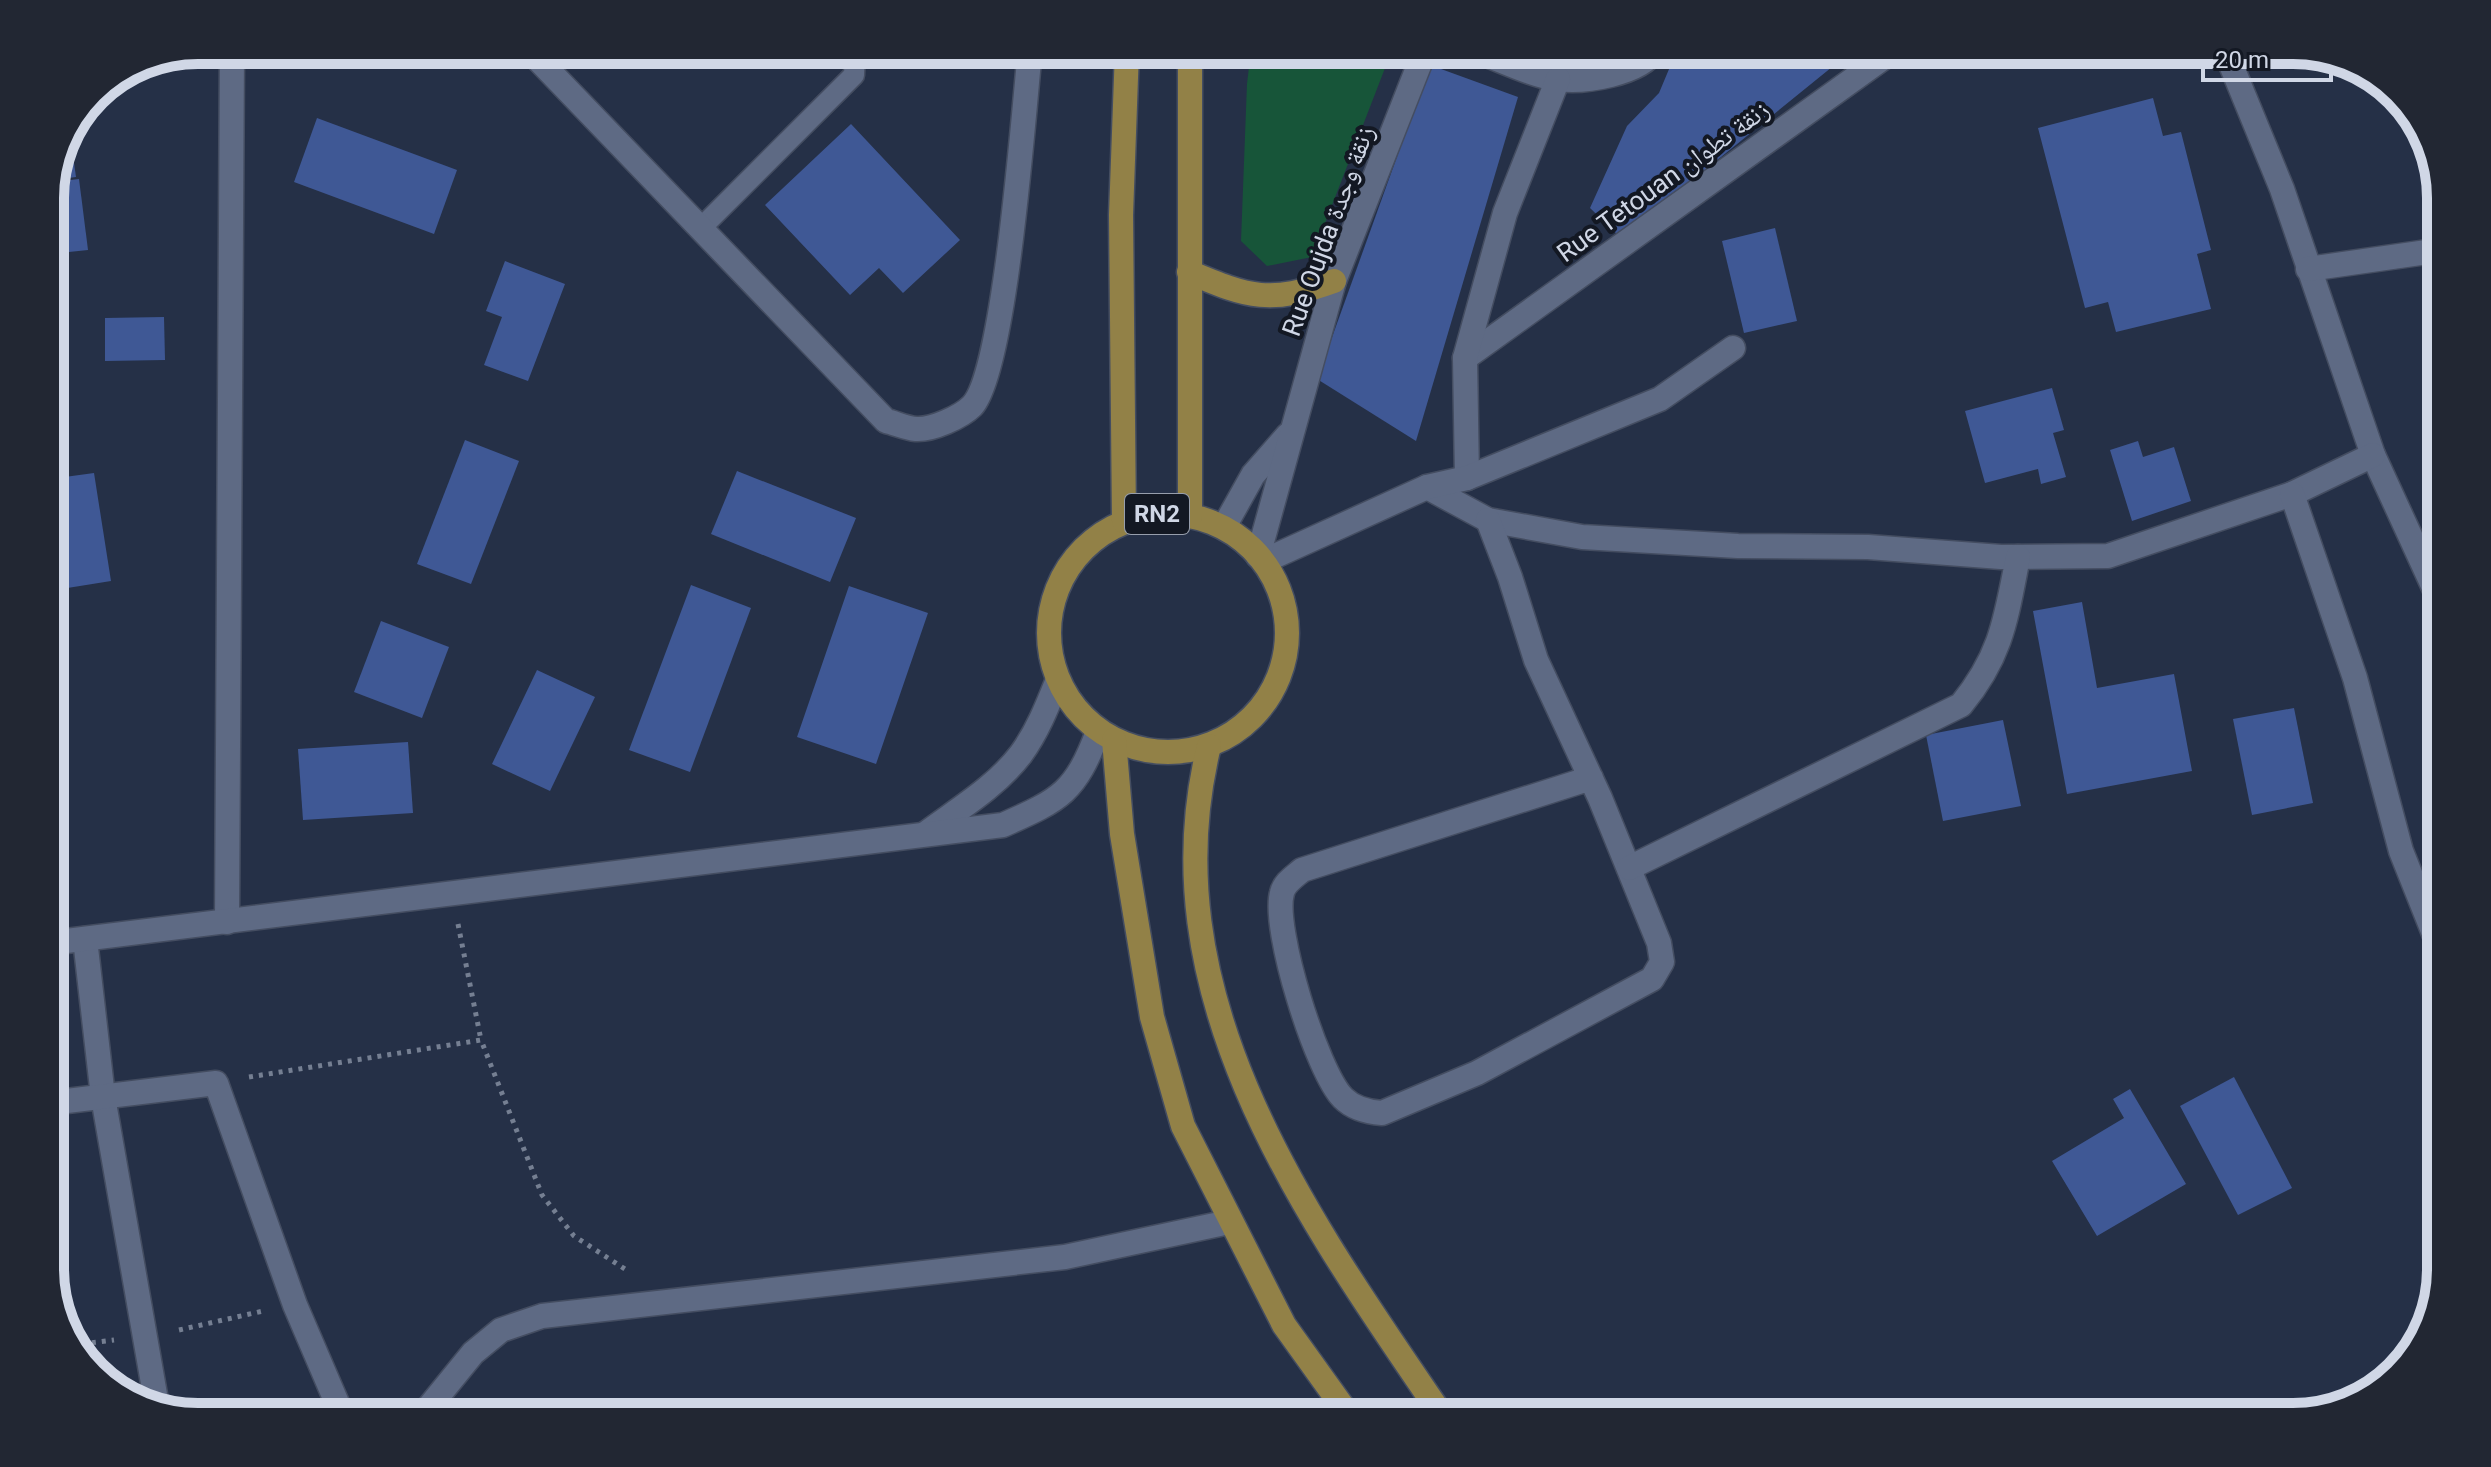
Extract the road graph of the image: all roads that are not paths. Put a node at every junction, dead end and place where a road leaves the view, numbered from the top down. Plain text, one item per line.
1 (232, 64) edge
2 (543, 64) edge
3 (854, 64) edge
4 (1029, 64) edge
5 (1126, 64) edge
6 (1190, 64) edge
7 (1419, 64) edge
8 (1514, 64) edge
9 (1644, 64) edge
10 (1874, 64) edge
11 (2231, 64) edge
12 (1558, 79) junction
13 (701, 228) junction
14 (2427, 254) edge
15 (2308, 269) junction
16 (1189, 272) junction
17 (1334, 281) junction
18 (1733, 348) dead end
19 (1465, 358) junction
20 (1289, 434) junction
21 (2373, 455) junction
22 (1467, 478) junction
23 (1427, 487) junction
24 (2292, 494) junction
25 (1190, 516) junction
26 (1488, 520) junction
27 (1124, 521) junction
28 (1224, 527) junction
29 (2018, 557) junction
30 (1261, 558) junction
31 (2427, 566) edge
32 (1057, 682) junction
33 (1106, 736) junction
34 (1209, 746) junction
35 (1591, 778) junction
36 (923, 836) junction
37 (1629, 868) junction
38 (2427, 916) edge
39 (227, 922) junction
40 (85, 939) junction
41 (64, 941) edge
42 (103, 1097) junction
43 (64, 1101) edge
44 (1229, 1222) junction
45 (155, 1395) edge
46 (337, 1403) edge
47 (432, 1403) edge
48 (1340, 1403) edge
49 (1434, 1403) edge

1 - 39 street
2 - 13 street
3 - 13 lane
4 - 13 street
5 - 27 highway, RN2
6 - 16 highway, RN2
7 - 17 street, Rue Oujda زنقة وجدة
8 - 12 street
9 - 12 street
10 - 19 street, Rue Tetouan زنقة تطوان
11 - 15 street
12 - 19 street
14 - 15 street
15 - 21 street
16 - 17 highway
16 - 25 highway, RN2
17 - 20 street, Rue Oujda زنقة وجدة
18 - 22 street
19 - 22 street
20 - 28 street, Rue Oujda زنقة وجدة
20 - 30 street, Rue Oujda زنقة وجدة
21 - 24 street
21 - 31 street
22 - 23 street
23 - 26 street
23 - 30 street
24 - 29 street
24 - 38 street
25 - 27 highway, RN2
25 - 28 highway, RN2
26 - 29 street
26 - 35 street
27 - 32 highway, RN2
28 - 30 highway, RN2
29 - 37 street
30 - 34 highway, RN2
32 - 33 highway, RN2
32 - 36 street
33 - 34 highway, RN2
33 - 36 street
33 - 44 highway
34 - 49 highway
35 - 37 street
35 - 37 street
36 - 39 street
39 - 40 street
40 - 41 street
40 - 42 street
42 - 43 street
42 - 45 street
42 - 46 street
44 - 47 street
44 - 48 highway

